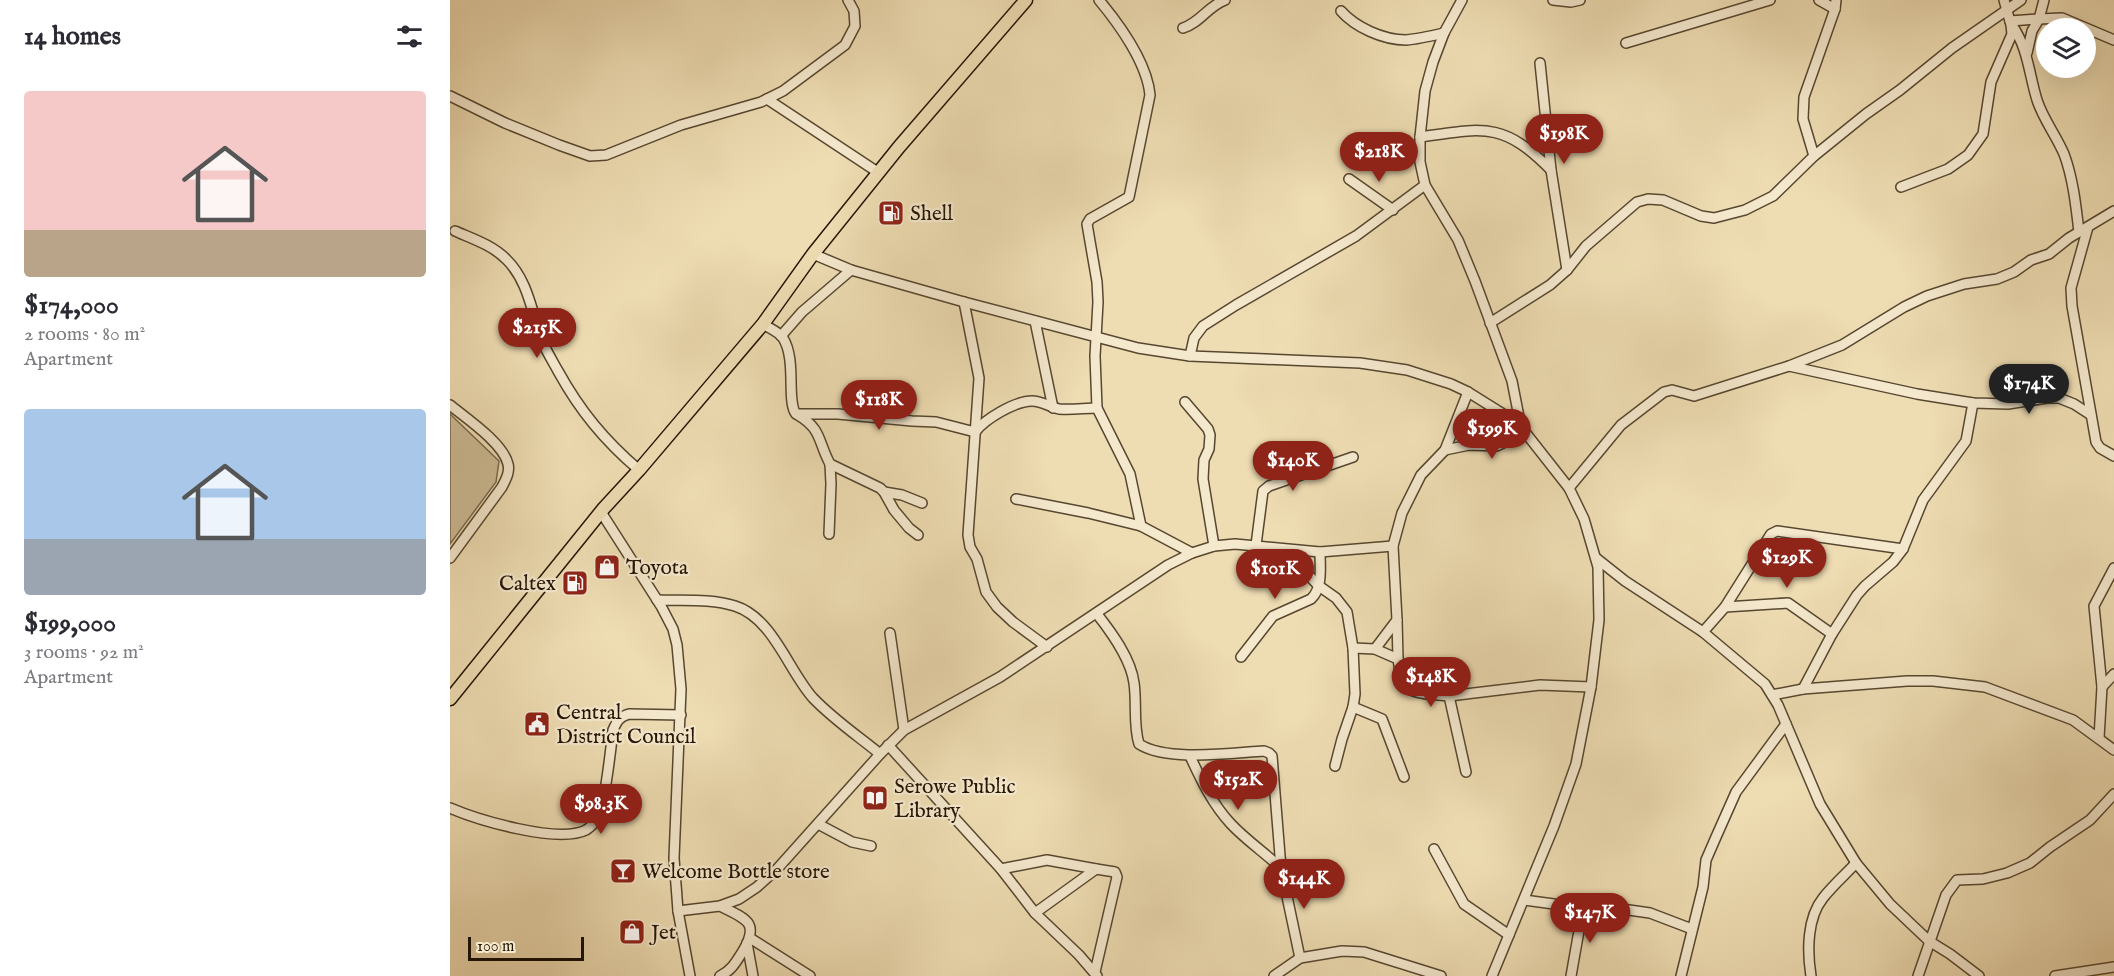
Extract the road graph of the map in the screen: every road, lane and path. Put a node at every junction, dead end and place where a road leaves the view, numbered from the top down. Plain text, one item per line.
1 (848, 0) edge
2 (1026, 0) edge
3 (1099, 0) edge
4 (1225, 0) edge
5 (1462, 0) edge
6 (1553, 0) edge
7 (1580, 0) edge
8 (1770, 0) edge
9 (1819, 0) edge
10 (2021, 0) edge
11 (2044, 0) edge
12 (1835, 4) edge
13 (2005, 5) edge
14 (1341, 11) dead end
15 (2039, 18) edge
16 (2036, 19) edge
17 (2011, 23) junction
18 (2036, 25) edge
19 (1183, 28) dead end
20 (2096, 32) edge
21 (1444, 33) junction
22 (2114, 40) edge
23 (1626, 43) dead end
24 (2027, 54) junction
25 (1540, 63) dead end
26 (450, 96) edge
27 (767, 99) junction
28 (1420, 137) junction
29 (1814, 156) junction
30 (1551, 170) junction
31 (879, 173) junction
32 (1349, 179) dead end
33 (1425, 185) junction
34 (1901, 187) dead end
35 (1393, 210) junction
36 (2114, 211) edge
37 (2083, 230) junction
38 (454, 231) dead end
39 (813, 254) junction
40 (852, 270) junction
41 (1567, 270) junction
42 (964, 302) junction
43 (1035, 321) junction
44 (1490, 323) junction
45 (763, 324) junction
46 (781, 336) junction
47 (1096, 338) junction
48 (1190, 356) junction
49 (1789, 366) junction
50 (1468, 392) junction
51 (1185, 402) dead end
52 (1973, 403) junction
53 (450, 405) edge
54 (1053, 408) junction
55 (1097, 408) junction
56 (796, 414) junction
57 (2091, 415) junction
58 (1523, 430) junction
59 (975, 432) junction
60 (1445, 450) junction
61 (2114, 456) edge
62 (1353, 458) dead end
63 (830, 464) junction
64 (639, 470) junction
65 (1569, 488) junction
66 (885, 492) junction
67 (1016, 499) dead end
68 (922, 503) dead end
69 (601, 512) junction
70 (1141, 526) junction
71 (829, 534) dead end
72 (918, 535) dead end
73 (1256, 545) junction
74 (1214, 546) junction
75 (1393, 546) junction
76 (1283, 549) junction
77 (1903, 549) junction
78 (1320, 552) junction
79 (1192, 553) junction
80 (450, 558) edge
81 (1596, 558) junction
82 (2114, 568) edge
83 (1319, 586) junction
84 (657, 600) junction
85 (1725, 607) junction
86 (1097, 614) junction
87 (1397, 620) junction
88 (1704, 632) junction
89 (890, 633) dead end
90 (1832, 633) junction
91 (1047, 647) junction
92 (1353, 648) junction
93 (1375, 649) junction
94 (1241, 657) dead end
95 (1398, 659) junction
96 (2114, 674) edge
97 (1591, 687) junction
98 (2102, 687) junction
99 (1803, 690) junction
100 (1772, 695) junction
101 (1449, 696) junction
102 (450, 699) edge
103 (1353, 707) junction
104 (681, 716) junction
105 (1786, 724) junction
106 (904, 730) junction
107 (2100, 738) junction
108 (888, 745) junction
109 (2114, 750) edge
110 (880, 753) junction
111 (1191, 756) junction
112 (1335, 766) dead end
113 (1466, 772) dead end
114 (1404, 777) dead end
115 (2114, 794) edge
116 (450, 808) edge
117 (818, 824) junction
118 (871, 846) dead end
119 (1434, 849) dead end
120 (1856, 863) junction
121 (1281, 868) junction
122 (1001, 869) junction
123 (1096, 869) junction
124 (1524, 900) junction
125 (720, 906) junction
126 (1583, 908) junction
127 (678, 912) junction
128 (1035, 913) junction
129 (1692, 929) junction
130 (1509, 935) junction
131 (749, 941) junction
132 (1929, 941) junction
133 (1300, 958) junction
134 (2114, 969) edge
135 (1096, 974) edge
136 (690, 976) edge
137 (720, 976) edge
138 (753, 976) edge
139 (810, 976) edge
140 (1274, 976) edge
141 (1441, 976) edge
142 (1492, 976) edge
143 (1571, 976) edge
144 (1681, 976) edge
145 (1811, 976) edge
146 (1918, 976) edge
147 (1979, 976) edge
148 (2059, 976) edge

1 - 27 street
2 - 31 main road
3 - 47 street
4 - 19 street
5 - 21 street
6 - 7 street
8 - 23 street
9 - 12 street
10 - 13 street
11 - 15 street
12 - 29 street
13 - 17 street
13 - 29 street
14 - 21 street
16 - 17 street
17 - 24 street
17 - 34 street
18 - 24 street
20 - 22 street
21 - 28 street
24 - 37 street
25 - 30 street
26 - 27 street
27 - 31 street
28 - 30 street
28 - 33 street
29 - 41 street
30 - 41 street
31 - 39 main road
32 - 35 street
33 - 35 street
33 - 44 street
35 - 48 street
36 - 37 street
37 - 49 street
37 - 57 street
38 - 64 street
39 - 40 street
39 - 45 main road
40 - 42 street
40 - 46 street
41 - 44 street
42 - 43 street
42 - 59 street
43 - 47 street
43 - 54 street
44 - 58 street
45 - 46 street
45 - 64 main road
46 - 56 street
47 - 48 street
47 - 55 street
48 - 50 street
49 - 52 street
49 - 65 street
50 - 58 street
50 - 60 street
51 - 74 street
52 - 57 street
52 - 77 street
53 - 80 street
54 - 55 street
54 - 59 street
55 - 70 street
56 - 59 street
56 - 63 street
57 - 61 street
58 - 60 street
58 - 65 street
59 - 91 street
60 - 75 street
62 - 73 street
63 - 66 street
63 - 71 street
64 - 69 main road
65 - 81 street
66 - 68 street
66 - 72 street
67 - 70 street
69 - 84 street
69 - 102 main road
70 - 79 street
73 - 74 street
73 - 76 street
74 - 79 street
75 - 78 street
75 - 87 street
76 - 78 street
76 - 83 street
77 - 85 street
77 - 90 street
78 - 83 street
79 - 86 street
81 - 88 street
81 - 97 street
82 - 98 street
83 - 92 street
83 - 94 street
84 - 104 street
84 - 110 street
85 - 88 street
85 - 90 street
86 - 91 street
86 - 111 street
87 - 93 street
87 - 95 street
88 - 100 street
89 - 106 street
90 - 99 street
91 - 106 street
92 - 93 street
92 - 103 street
93 - 95 street
95 - 101 street
96 - 98 street
97 - 101 street
97 - 124 street
98 - 107 street
99 - 100 street
99 - 107 street
100 - 105 street
101 - 113 street
103 - 112 street
103 - 114 street
104 - 116 street
104 - 127 street
105 - 120 street
105 - 129 street
106 - 108 street
107 - 109 street
108 - 110 street
108 - 122 street
110 - 117 street
111 - 121 street
111 - 121 street
115 - 132 street
117 - 118 street
117 - 125 street
119 - 130 street
120 - 132 street
120 - 145 street
121 - 133 street
122 - 123 street
122 - 128 street
123 - 128 street
123 - 135 street
124 - 126 street
124 - 130 street
125 - 127 street
125 - 131 street
126 - 129 street
126 - 143 street
127 - 136 street
128 - 135 street
129 - 144 street
130 - 142 street
131 - 137 street
131 - 138 street
131 - 139 street
132 - 146 street
132 - 147 street
133 - 140 street
133 - 141 street
134 - 148 street

